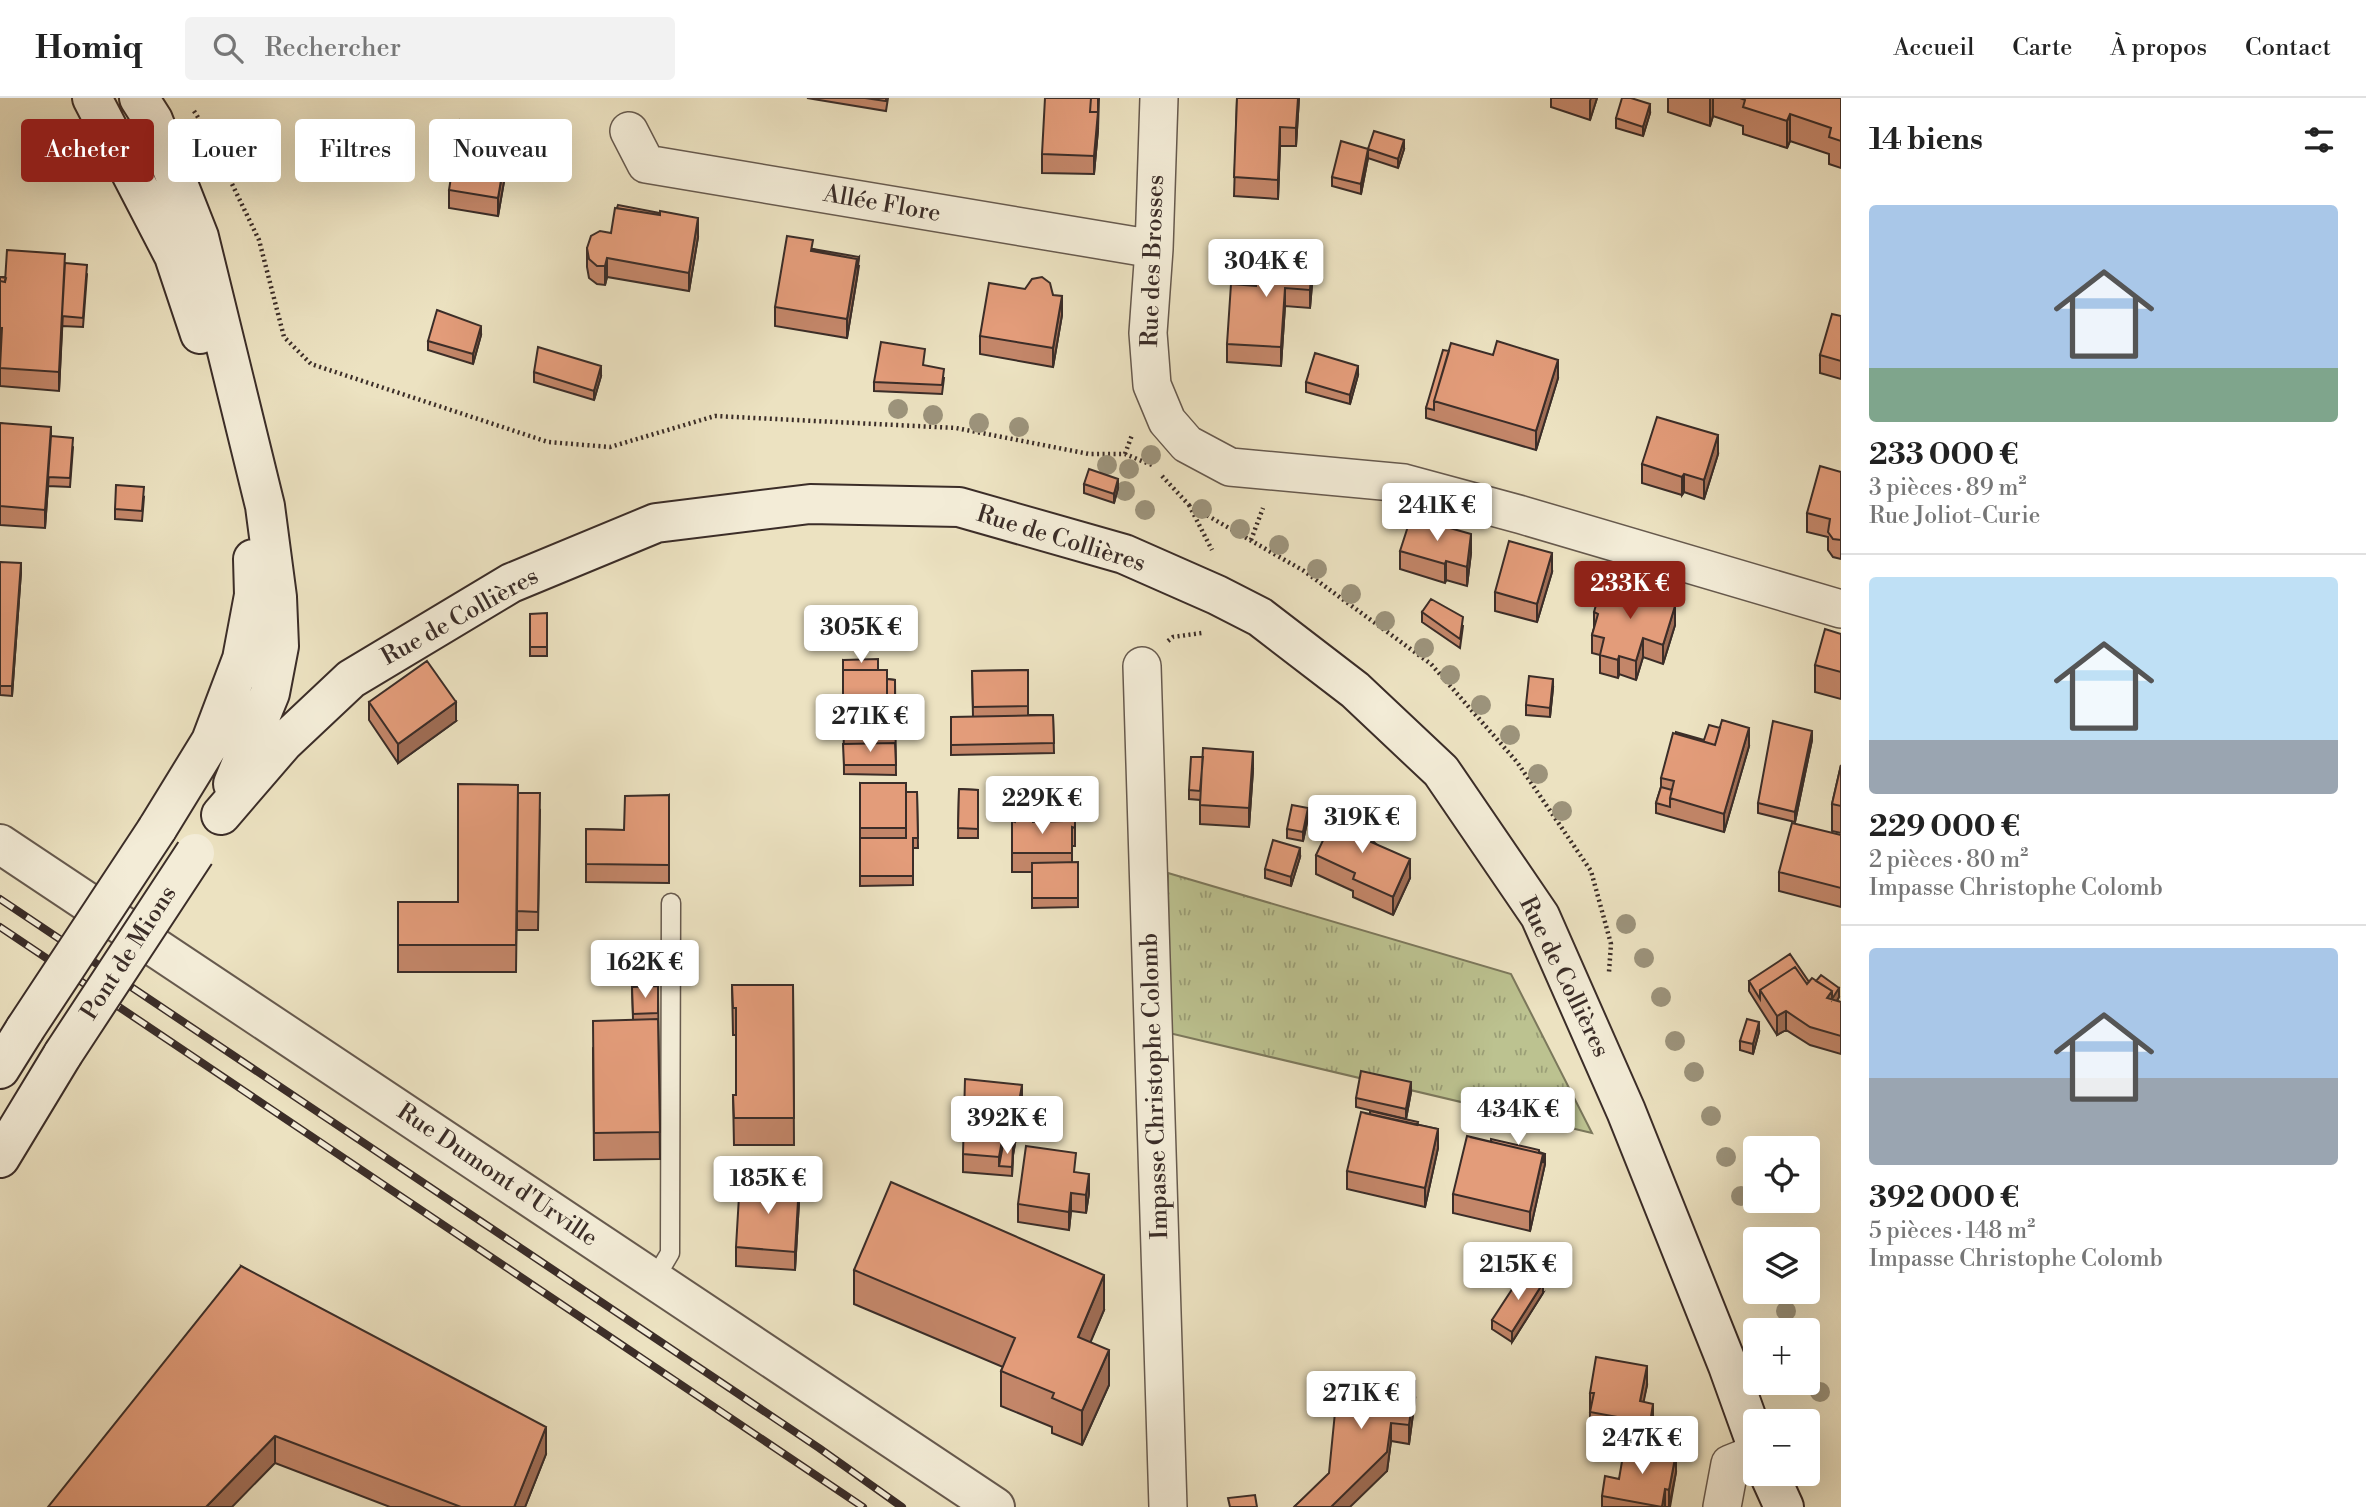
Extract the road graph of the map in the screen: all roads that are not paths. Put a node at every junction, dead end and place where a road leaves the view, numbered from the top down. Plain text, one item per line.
1 (92, 98) edge
2 (139, 98) edge
3 (1159, 98) edge
4 (629, 131) dead end
5 (1154, 249) junction
6 (1841, 610) edge
7 (1142, 666) dead end
8 (221, 815) junction
9 (0, 844) edge
10 (671, 903) dead end
11 (0, 1069) edge
12 (0, 1158) edge
13 (654, 1280) junction
14 (1743, 1409) edge
15 (1743, 1459) edge
16 (1774, 1486) edge
17 (995, 1507) edge
18 (1168, 1507) edge
19 (1721, 1507) edge
20 (1784, 1507) edge

1 - 11 main road, Pont de Mions, bridge
2 - 8 main road
3 - 5 street, Rue des Brosses
4 - 5 street, Allée Flore
5 - 6 street, Rue des Brosses
7 - 18 street, Impasse Christophe Colomb
8 - 12 main road, Pont de Mions, bridge
8 - 14 main road, Rue de Collières
9 - 13 main road, Rue Dumont d'Urville
10 - 13 lane
13 - 17 main road, Rue Dumont d'Urville
15 - 19 street
16 - 20 main road

